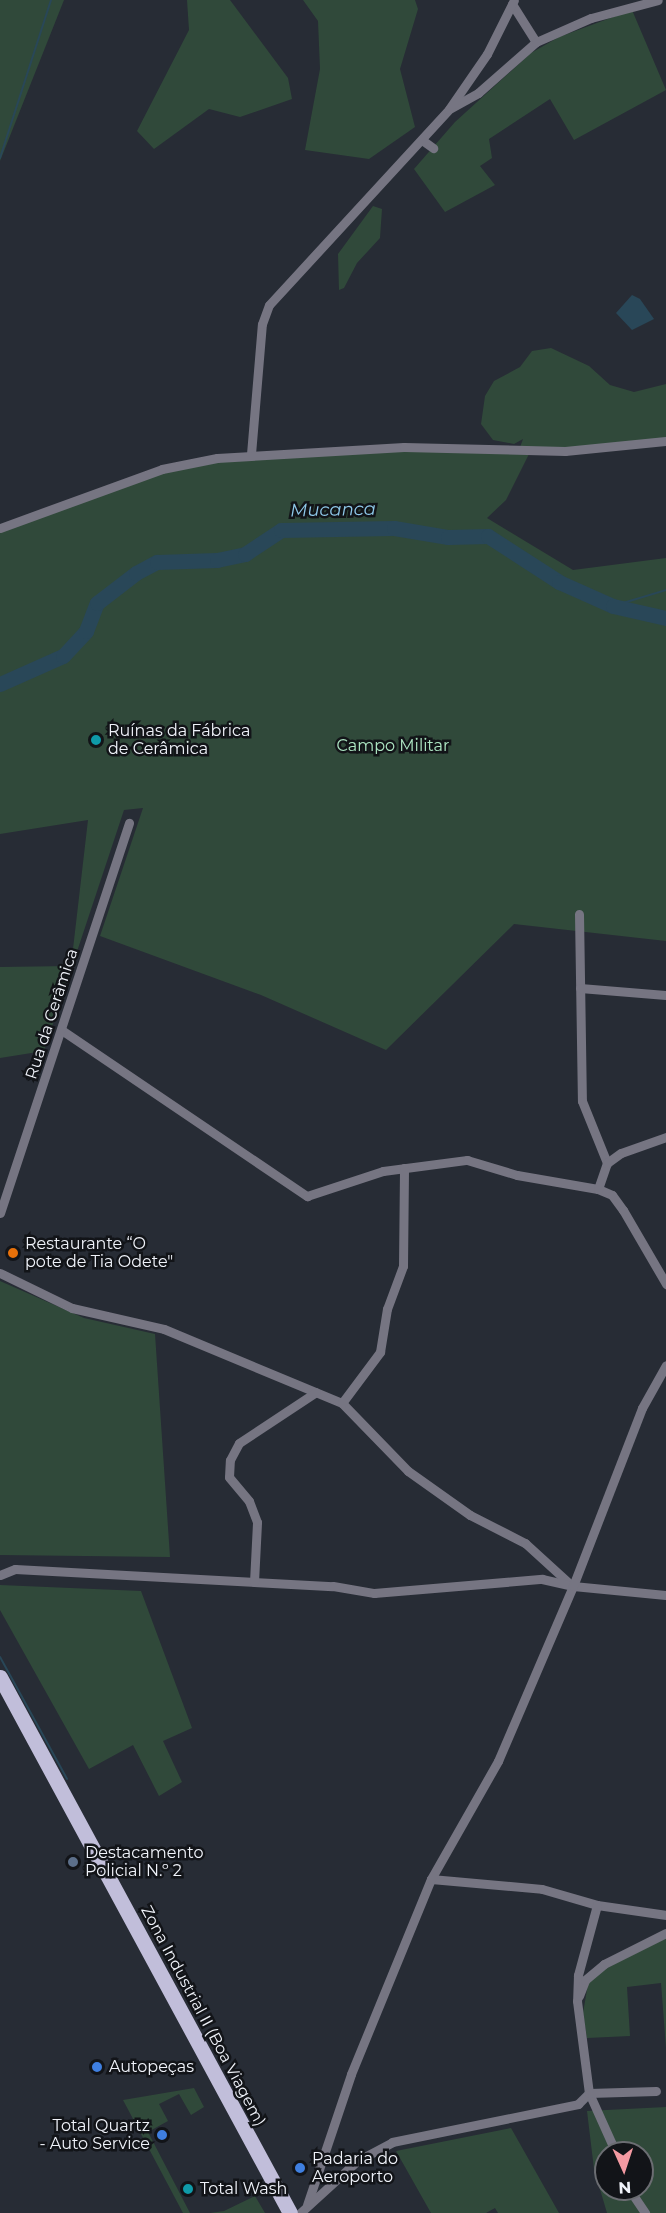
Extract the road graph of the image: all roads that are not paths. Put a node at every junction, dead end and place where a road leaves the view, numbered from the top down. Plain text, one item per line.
1 (658, 0) edge
2 (513, 2) edge
3 (637, 2) edge
4 (536, 42) junction
5 (448, 109) junction
6 (422, 140) junction
7 (433, 148) dead end
8 (666, 441) edge
9 (251, 454) junction
10 (0, 528) edge
11 (129, 823) dead end
12 (579, 914) dead end
13 (580, 988) junction
14 (666, 995) edge
15 (63, 1030) junction
16 (666, 1137) edge
17 (607, 1163) junction
18 (405, 1168) junction
19 (598, 1189) junction
20 (0, 1213) edge
21 (0, 1273) edge
22 (666, 1284) edge
23 (666, 1365) edge
24 (316, 1392) junction
25 (342, 1403) junction
26 (0, 1575) edge
27 (254, 1582) junction
28 (573, 1586) junction
29 (666, 1595) edge
30 (0, 1677) edge
31 (431, 1879) junction
32 (597, 1905) junction
33 (666, 1915) edge
34 (666, 1933) edge
35 (577, 2001) junction
36 (656, 2091) dead end
37 (589, 2093) junction
38 (611, 2141) edge
39 (307, 2205) junction
40 (290, 2213) edge
41 (300, 2213) edge

1 - 3 street
2 - 4 street
2 - 5 street
3 - 4 street
4 - 5 street
5 - 6 street
6 - 7 street
6 - 9 street
8 - 9 street
9 - 10 street
11 - 15 street, Rua da Cerâmica
12 - 13 street
13 - 14 street
13 - 17 street
15 - 18 street
15 - 20 street, Rua da Cerâmica
16 - 17 street
17 - 19 street
18 - 19 street
18 - 25 street
19 - 22 street
21 - 24 street
23 - 28 street
24 - 25 street
24 - 27 street
25 - 28 street
26 - 27 street
27 - 28 street
28 - 29 street
28 - 31 street
30 - 40 main road, Zona Industrial II (Boa Viagem)
31 - 32 street
31 - 39 street
32 - 33 street
32 - 35 street
34 - 35 street
35 - 37 street
36 - 37 street
37 - 38 street
37 - 39 street
39 - 41 street

